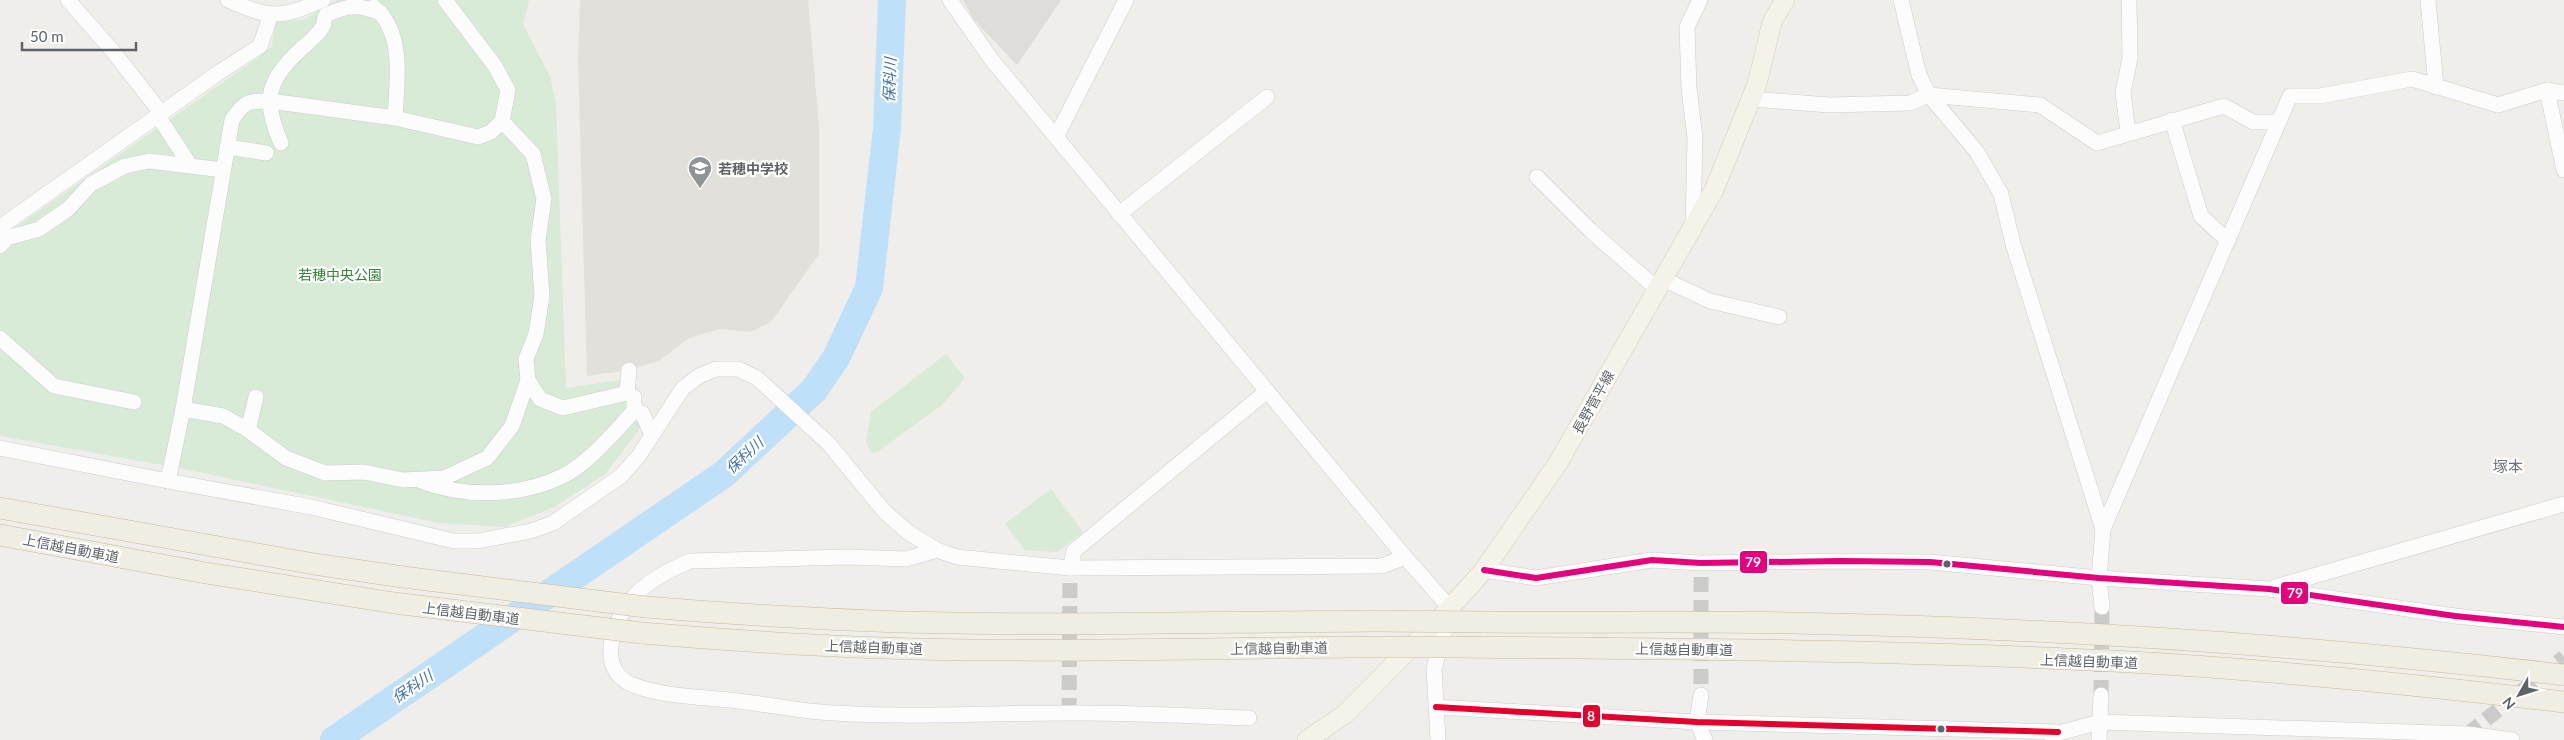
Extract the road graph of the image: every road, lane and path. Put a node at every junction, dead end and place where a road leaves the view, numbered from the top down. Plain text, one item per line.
1 (68, 0) edge
2 (228, 0) edge
3 (323, 0) edge
4 (366, 0) edge
5 (445, 0) edge
6 (950, 0) edge
7 (1126, 0) edge
8 (1700, 0) edge
9 (1784, 0) edge
10 (1901, 0) edge
11 (2129, 0) edge
12 (2428, 0) edge
13 (381, 13) junction
14 (271, 14) junction
15 (2436, 86) junction
16 (2547, 90) junction
17 (2564, 93) edge
18 (1928, 95) junction
19 (1267, 97) dead end
20 (1752, 99) junction
21 (270, 101) junction
22 (162, 118) junction
23 (395, 118) junction
24 (2172, 120) junction
25 (502, 121) junction
26 (2277, 122) junction
27 (2128, 132) junction
28 (1056, 137) junction
29 (281, 143) dead end
30 (227, 146) junction
31 (266, 153) dead end
32 (190, 165) junction
33 (223, 170) junction
34 (2564, 170) edge
35 (1537, 177) dead end
36 (1120, 214) junction
37 (1693, 226) junction
38 (0, 227) edge
39 (2226, 240) junction
40 (0, 246) edge
41 (1660, 284) junction
42 (1779, 317) dead end
43 (0, 338) edge
44 (629, 370) dead end
45 (528, 380) junction
46 (1267, 391) junction
47 (627, 393) junction
48 (256, 396) dead end
49 (134, 402) dead end
50 (183, 409) junction
51 (634, 411) junction
52 (248, 430) junction
53 (652, 435) junction
54 (0, 448) edge
55 (415, 479) junction
56 (168, 482) junction
57 (2564, 504) edge
58 (0, 508) edge
59 (2103, 529) junction
60 (0, 535) edge
61 (937, 550) junction
62 (1405, 557) junction
63 (1070, 568) junction
64 (1484, 570) junction
65 (2099, 578) junction
66 (2269, 589) junction
67 (2102, 607) tunnel mouth
68 (1450, 608) junction
69 (2564, 627) edge
70 (2564, 675) edge
71 (1701, 695) tunnel mouth
72 (2101, 695) tunnel mouth
73 (2564, 702) edge
74 (1436, 707) junction
75 (1249, 718) dead end
76 (1697, 722) junction
77 (2100, 722) junction
78 (2058, 732) junction
79 (2465, 737) edge
80 (1307, 740) edge
81 (1438, 740) edge
82 (1705, 740) edge
83 (2040, 740) edge
84 (2099, 740) edge
85 (2512, 740) edge

1 - 22 street
2 - 14 street
3 - 14 street
4 - 13 street
5 - 25 street
6 - 28 street
7 - 28 street
8 - 37 street
9 - 20 main road, 長野菅平線
10 - 18 street
11 - 27 street
12 - 15 street
13 - 21 street
13 - 23 street
14 - 22 street
15 - 16 street
15 - 26 street
16 - 17 street
16 - 34 street
18 - 20 street
18 - 27 street
18 - 59 street
19 - 36 street
20 - 37 main road, 長野菅平線
21 - 23 street
21 - 29 street
21 - 30 street
22 - 32 street
22 - 38 street
23 - 25 street
24 - 26 street
24 - 27 street
24 - 39 street
25 - 45 street
26 - 39 street
28 - 36 street
30 - 31 street
30 - 33 street
32 - 33 street
32 - 40 street
33 - 50 street
35 - 41 street
36 - 46 street
37 - 41 main road, 長野菅平線
39 - 59 street
41 - 42 street
41 - 64 main road, 長野菅平線
43 - 49 street
44 - 47 street
45 - 47 street
45 - 55 street
46 - 62 street
46 - 63 street
47 - 51 street
48 - 52 street
50 - 52 street
50 - 56 street
51 - 53 street
51 - 55 street
52 - 55 street
53 - 56 street
53 - 61 street
54 - 56 street
57 - 66 street
58 - 70 highway, 上信越自動車道, bridge
59 - 65 street
60 - 73 highway, 上信越自動車道, bridge
61 - 63 street
61 - 75 street
62 - 63 street
62 - 68 street
64 - 65 street
64 - 68 main road, 長野菅平線
65 - 66 street
65 - 67 street
66 - 69 street
68 - 74 street
68 - 80 main road, 長野菅平線
71 - 76 street
72 - 77 street
74 - 76 street
74 - 81 street
76 - 78 street
76 - 82 street
77 - 78 street
77 - 79 street
77 - 84 street
78 - 83 street
79 - 85 street

